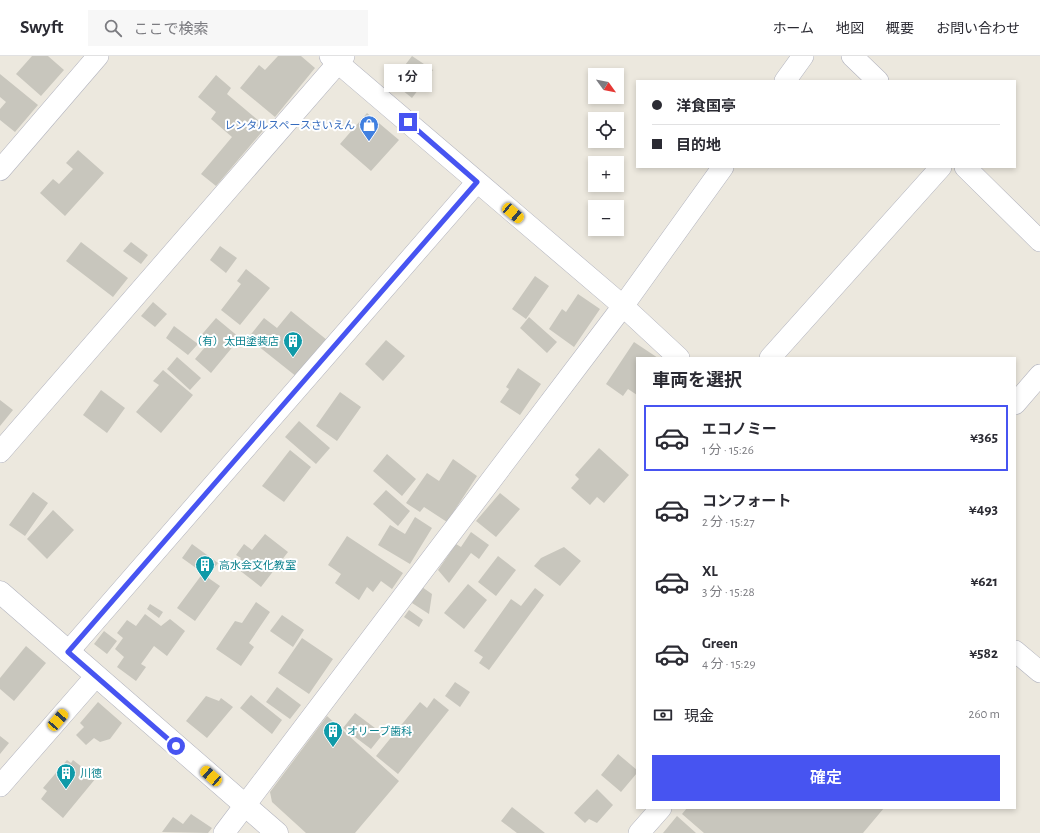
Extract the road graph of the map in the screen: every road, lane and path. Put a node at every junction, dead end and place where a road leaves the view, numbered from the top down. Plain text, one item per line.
1 (98, 56) edge
2 (803, 56) edge
3 (852, 56) edge
4 (337, 58) edge
5 (786, 80) edge
6 (877, 80) edge
7 (722, 168) edge
8 (940, 168) edge
9 (966, 168) edge
10 (0, 170) edge
11 (477, 182) junction
12 (1040, 241) edge
13 (623, 306) junction
14 (678, 357) edge
15 (771, 357) edge
16 (1040, 375) edge
17 (1016, 403) edge
18 (0, 452) edge
19 (0, 592) edge
20 (1016, 651) edge
21 (68, 652) junction
22 (1040, 672) edge
23 (96, 676) junction
24 (0, 786) edge
25 (245, 806) junction
26 (660, 809) edge
27 (224, 833) edge
28 (277, 833) edge
29 (639, 833) edge

1 - 10 street
2 - 5 street
3 - 6 street
4 - 11 street
4 - 18 street
7 - 13 street
8 - 15 street
9 - 12 street
11 - 13 street
11 - 21 street
13 - 14 street
13 - 25 street
16 - 17 street
19 - 21 street
20 - 22 street
21 - 23 street
23 - 24 street
23 - 25 street
25 - 27 street
25 - 28 street
26 - 29 street

